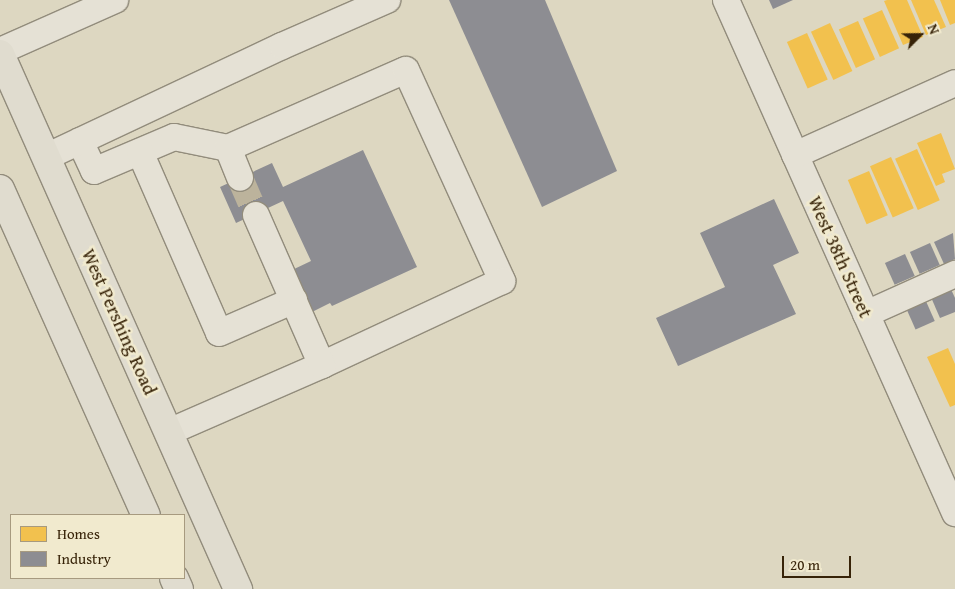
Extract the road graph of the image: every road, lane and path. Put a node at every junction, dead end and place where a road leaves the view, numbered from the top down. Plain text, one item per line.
1 (114, 0) edge
2 (387, 0) edge
3 (726, 0) edge
4 (0, 52) edge
5 (955, 83) edge
6 (80, 141) junction
7 (228, 148) junction
8 (140, 152) junction
9 (795, 155) junction
10 (46, 157) junction
11 (240, 178) tunnel mouth
12 (0, 189) edge
13 (256, 215) tunnel mouth
14 (955, 274) edge
15 (294, 300) junction
16 (866, 314) junction
17 (322, 365) junction
18 (169, 432) junction
19 (946, 467) edge
20 (955, 513) edge
21 (146, 514) edge
22 (238, 589) edge

1 - 4 street
2 - 6 street
3 - 9 street, West 38th Street
4 - 10 main road, West Pershing Road
5 - 9 street
6 - 8 street
6 - 10 street
7 - 8 street
7 - 11 street
7 - 17 street
8 - 15 street
9 - 16 street, West 38th Street
10 - 18 main road, West Pershing Road
12 - 21 main road
13 - 15 street
14 - 16 street
15 - 17 street
16 - 19 street, West 38th Street
17 - 18 street
18 - 22 main road, West Pershing Road
19 - 20 street, West 38th Street

